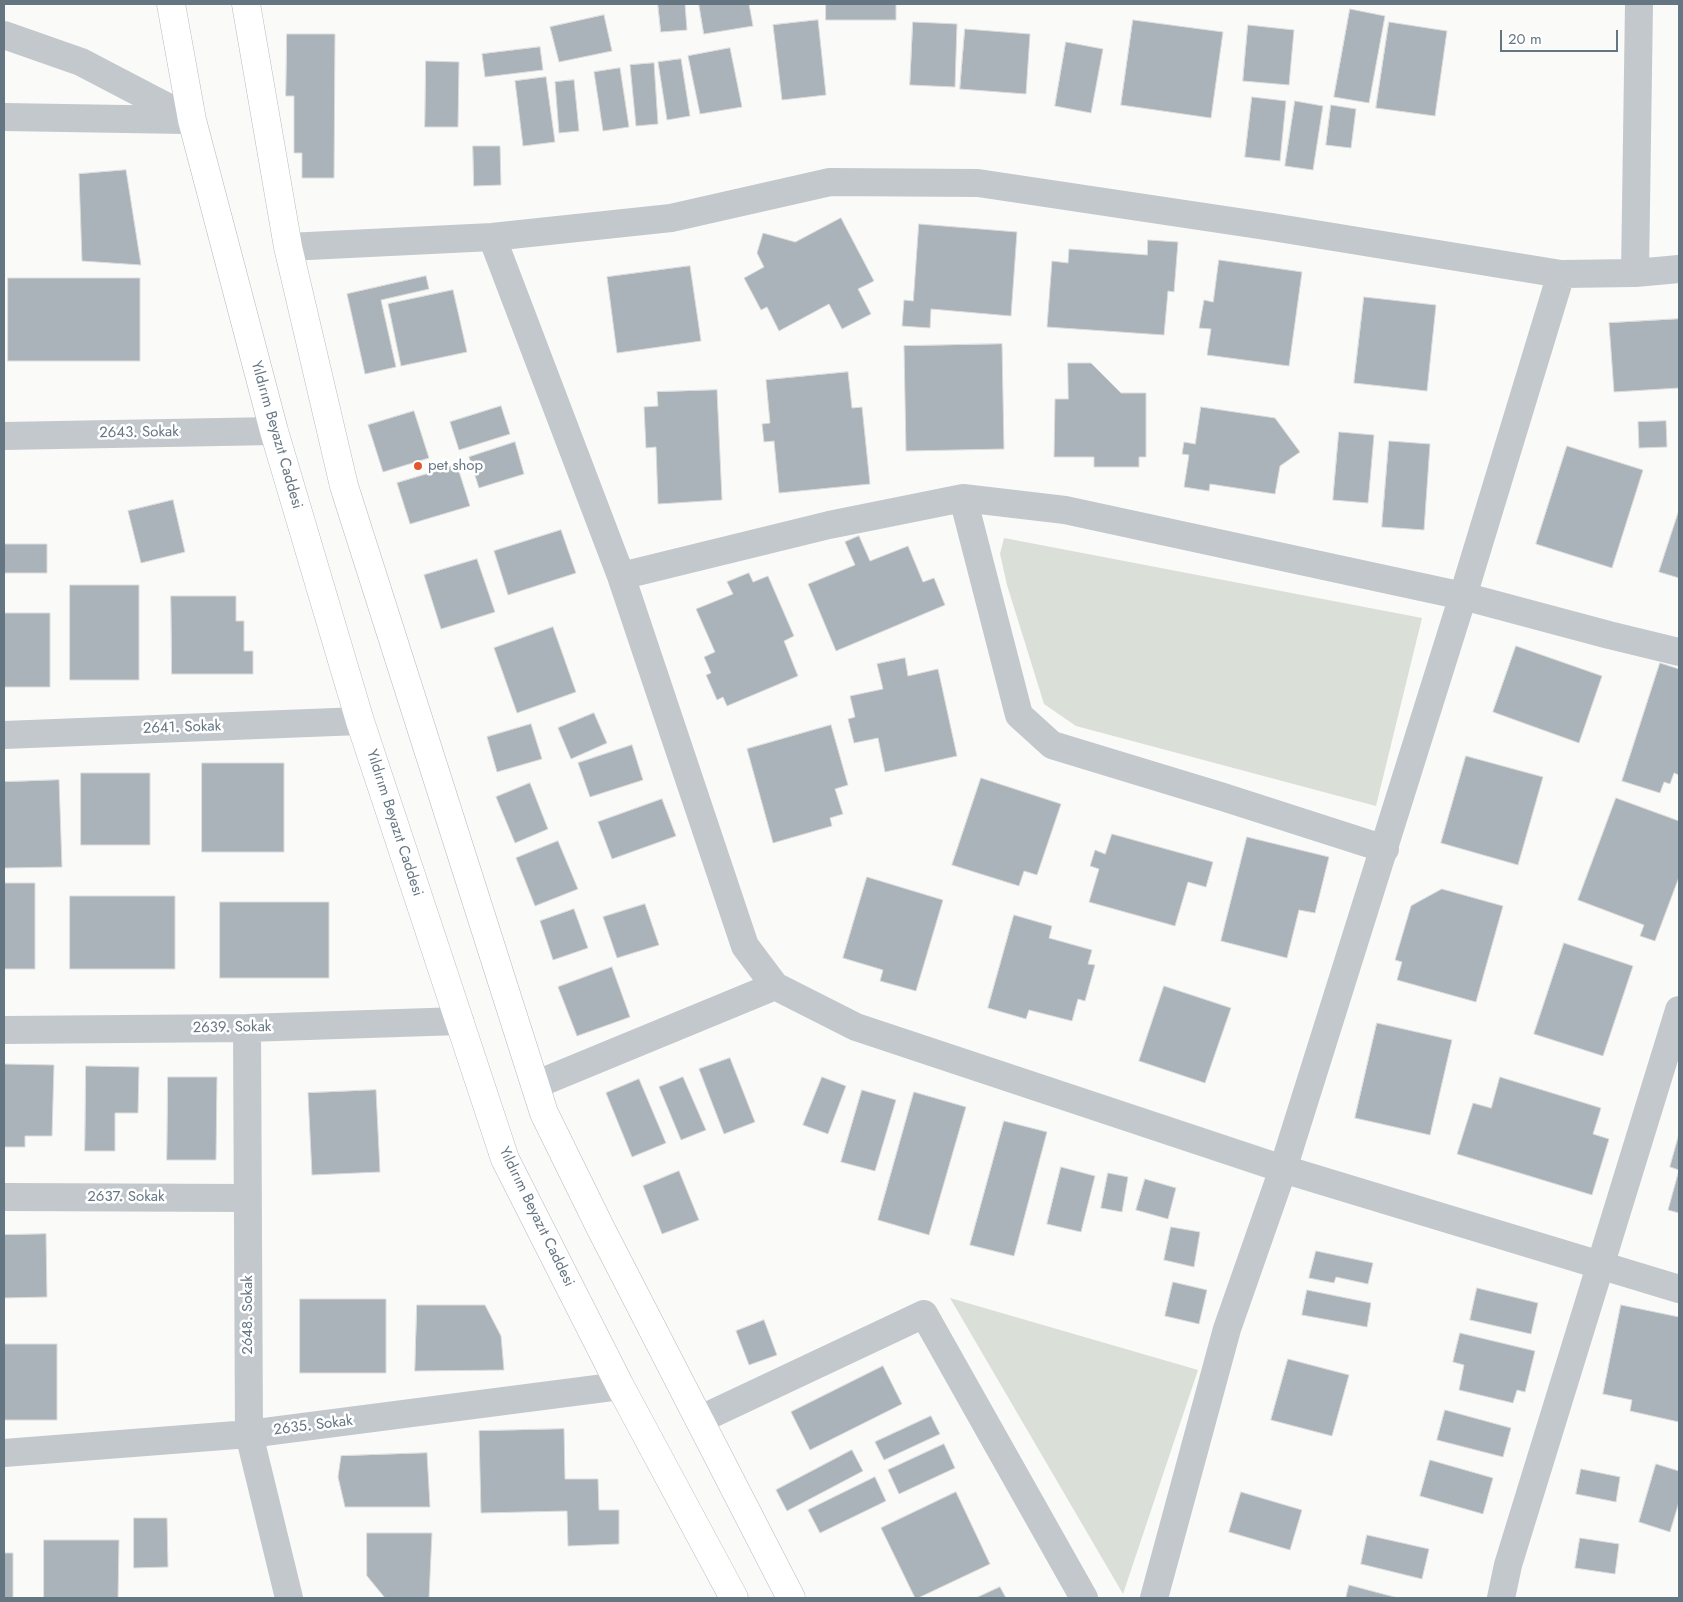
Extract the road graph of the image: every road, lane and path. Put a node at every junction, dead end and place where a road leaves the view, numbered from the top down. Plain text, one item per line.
1 (171, 4) edge
2 (246, 4) edge
3 (1640, 4) edge
4 (4, 35) edge
5 (4, 117) edge
6 (192, 120) junction
7 (492, 236) junction
8 (288, 247) junction
9 (1679, 269) edge
10 (1635, 273) junction
11 (1561, 274) junction
12 (274, 431) junction
13 (4, 436) edge
14 (962, 498) junction
15 (621, 576) junction
16 (1463, 596) junction
17 (1679, 652) edge
18 (360, 721) junction
19 (4, 735) edge
20 (1384, 848) junction
21 (775, 986) junction
22 (1679, 1010) edge
23 (460, 1021) junction
24 (248, 1028) junction
25 (4, 1030) edge
26 (535, 1085) junction
27 (1283, 1170) junction
28 (4, 1197) edge
29 (248, 1198) junction
30 (1601, 1265) junction
31 (1679, 1289) edge
32 (620, 1386) junction
33 (699, 1420) junction
34 (249, 1434) junction
35 (4, 1454) edge
36 (289, 1598) edge
37 (734, 1598) edge
38 (791, 1598) edge
39 (1084, 1598) edge
40 (1154, 1598) edge
41 (1501, 1598) edge

1 - 6 main road, Yıldırım Beyazıt Caddesi
2 - 8 main road
3 - 10 street
4 - 6 street
5 - 6 street
6 - 12 main road, Yıldırım Beyazıt Caddesi
7 - 8 street
7 - 11 street
7 - 15 street
8 - 26 main road
9 - 10 street
10 - 11 street
11 - 16 street
12 - 13 street, 2643. Sokak
12 - 18 main road, Yıldırım Beyazıt Caddesi
14 - 15 street
14 - 16 street
14 - 20 street
15 - 21 street
16 - 17 street
16 - 20 street
18 - 19 street, 2641. Sokak
18 - 23 main road, Yıldırım Beyazıt Caddesi
20 - 27 street
21 - 26 street
21 - 27 street
22 - 30 street
23 - 24 street, 2639. Sokak
23 - 32 main road, Yıldırım Beyazıt Caddesi
24 - 25 street, 2639. Sokak
24 - 29 street, 2648. Sokak
26 - 33 main road
27 - 30 street
27 - 40 street
28 - 29 street, 2637. Sokak
29 - 34 street, 2648. Sokak
30 - 31 street
30 - 41 street
32 - 34 street, 2635. Sokak
32 - 37 main road, Yıldırım Beyazıt Caddesi
33 - 38 main road
33 - 39 street
34 - 35 street, 2635. Sokak
34 - 36 street, 2648. Sokak

